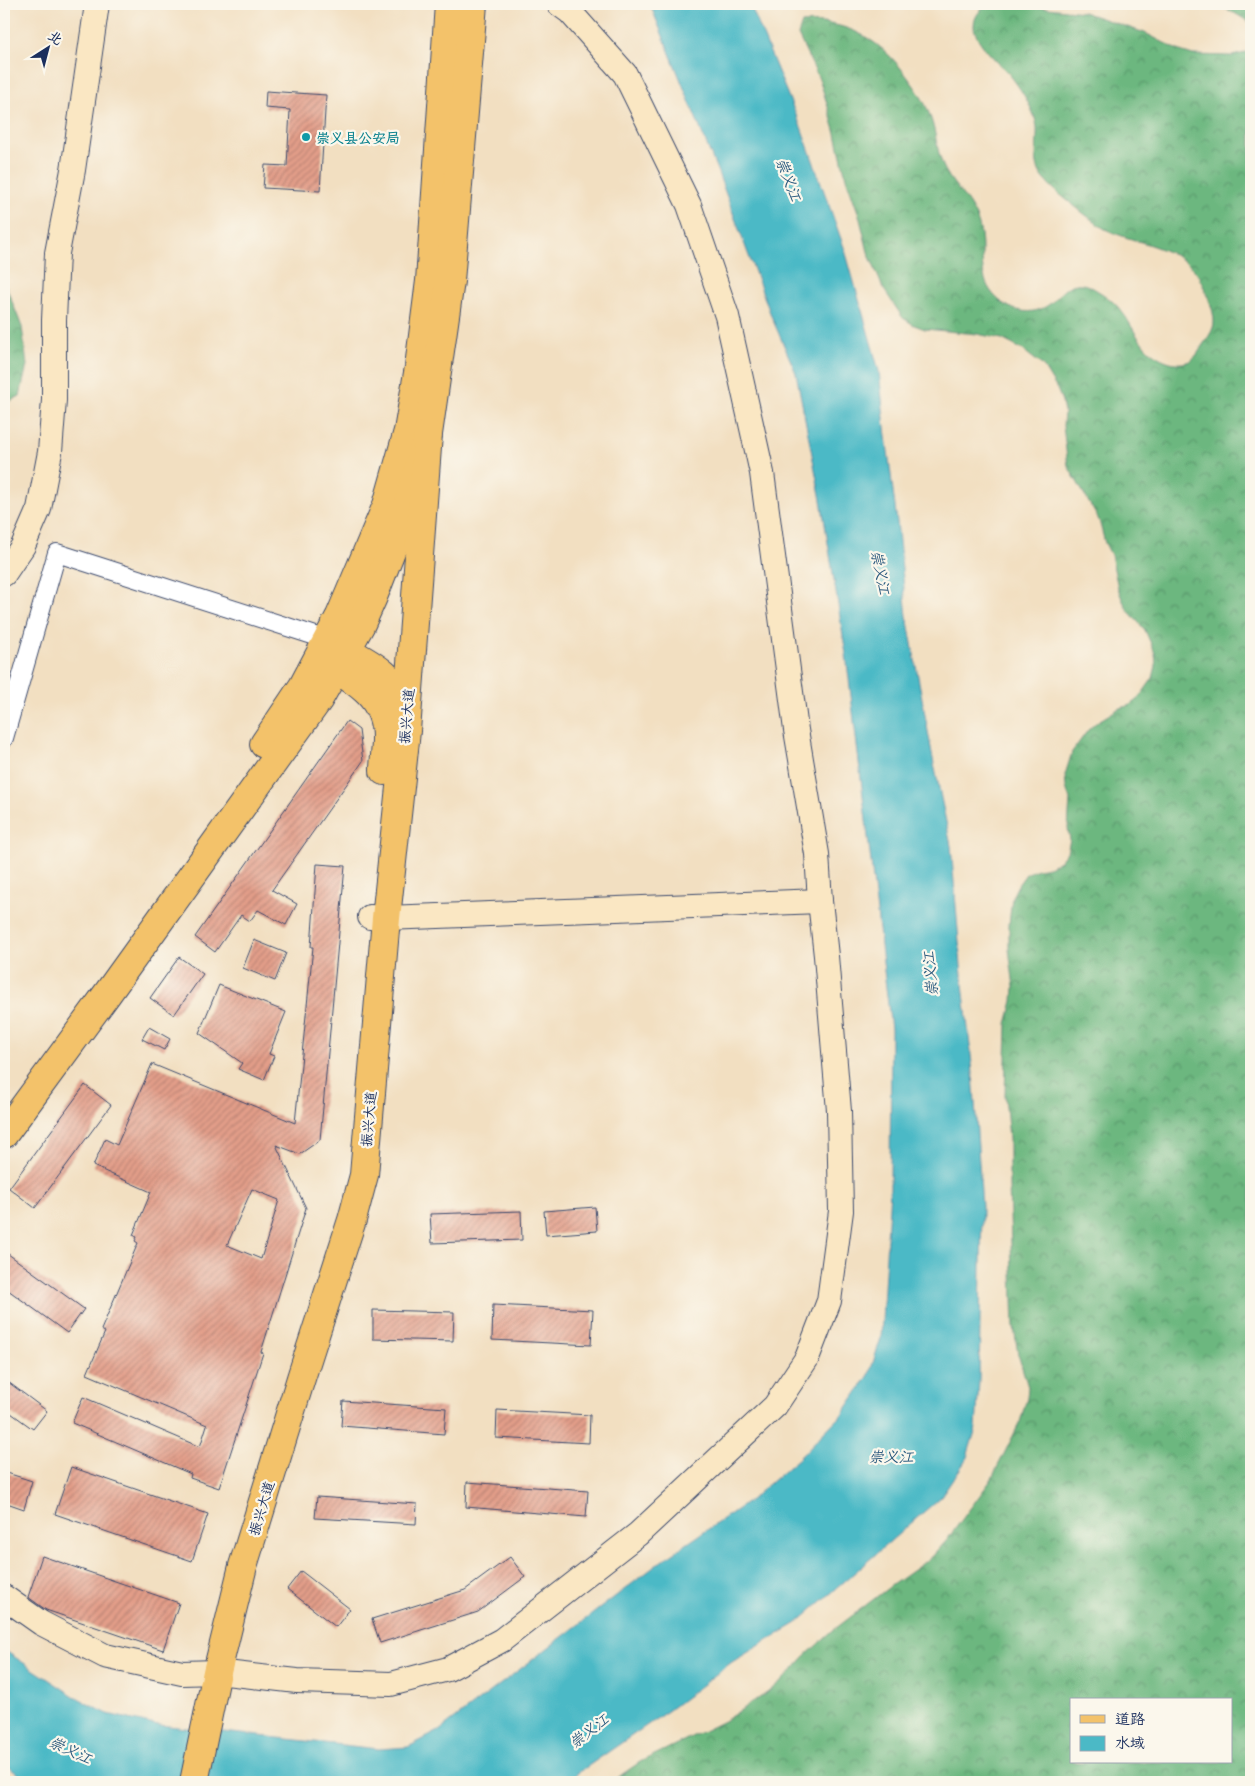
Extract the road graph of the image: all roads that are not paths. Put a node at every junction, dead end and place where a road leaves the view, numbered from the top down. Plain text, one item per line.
1 (97, 4) edge
2 (449, 4) edge
3 (474, 4) edge
4 (559, 4) edge
5 (428, 434) junction
6 (4, 574) edge
7 (332, 655) junction
8 (396, 735) junction
9 (4, 738) edge
10 (820, 901) junction
11 (378, 918) junction
12 (4, 1107) edge
13 (4, 1134) edge
14 (4, 1597) edge
15 (209, 1673) junction
16 (203, 1703) junction
17 (178, 1782) edge
18 (194, 1782) edge

1 - 6 main road
2 - 7 main road
3 - 5 main road
4 - 10 main road
5 - 7 main road
5 - 8 main road, 振兴大道
7 - 8 main road
7 - 9 street
7 - 12 main road
7 - 13 main road
8 - 11 main road, 振兴大道
10 - 11 main road
10 - 15 main road
11 - 15 main road, 振兴大道
14 - 15 main road
15 - 16 main road, 振兴大道
16 - 17 main road, 振兴大道
16 - 18 main road, 振兴大道

